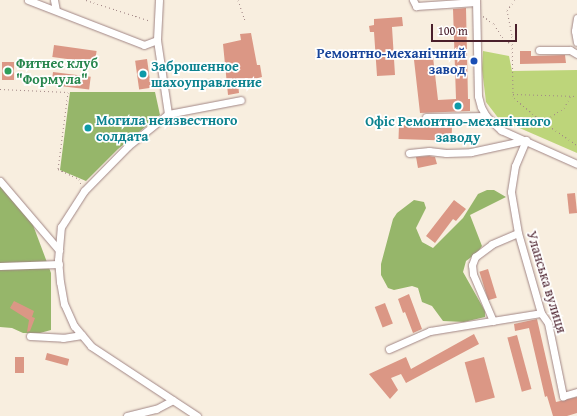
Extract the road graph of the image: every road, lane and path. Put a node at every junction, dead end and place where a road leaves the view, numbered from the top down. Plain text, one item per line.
1 (28, 0) edge
2 (54, 0) edge
3 (86, 0) edge
4 (159, 0) edge
5 (238, 0) edge
6 (414, 0) edge
7 (515, 0) edge
8 (476, 1) edge
9 (56, 10) junction
10 (480, 13) dead end
11 (577, 18) edge
12 (245, 20) dead end
13 (158, 23) junction
14 (156, 40) junction
15 (577, 42) edge
16 (512, 45) junction
17 (539, 50) dead end
18 (577, 54) edge
19 (0, 89) edge
20 (513, 94) junction
21 (571, 96) junction
22 (577, 96) edge
23 (241, 100) dead end
24 (168, 114) junction
25 (486, 116) junction
26 (426, 117) dead end
27 (543, 122) junction
28 (526, 140) junction
29 (577, 145) edge
30 (409, 153) dead end
31 (577, 164) edge
32 (0, 181) edge
33 (84, 191) junction
34 (518, 233) junction
35 (59, 250) junction
36 (59, 264) junction
37 (0, 266) edge
38 (541, 313) junction
39 (493, 321) junction
40 (82, 335) junction
41 (30, 336) dead end
42 (388, 349) dead end
43 (577, 392) edge
44 (173, 400) junction
45 (128, 416) edge
46 (197, 416) edge

1 - 9 street
2 - 9 street
3 - 13 path
4 - 13 street
5 - 12 path
6 - 8 street
7 - 16 path
8 - 25 street
9 - 14 street
10 - 16 path
11 - 15 street
13 - 14 street
14 - 24 street
16 - 20 path
17 - 18 street
19 - 33 path
20 - 21 path
20 - 27 path
21 - 22 path
21 - 27 path
23 - 24 street
24 - 33 street
25 - 26 street
25 - 28 street
27 - 29 path
28 - 30 street
28 - 31 street
28 - 34 street, Уланська вулиця
32 - 35 street
33 - 35 street
34 - 38 street, Уланська вулиця
34 - 39 street
35 - 36 street
36 - 37 street
36 - 40 street
38 - 39 street
38 - 43 street, Уланська вулиця
39 - 42 street
40 - 41 street
40 - 44 street
44 - 45 street
44 - 46 street

